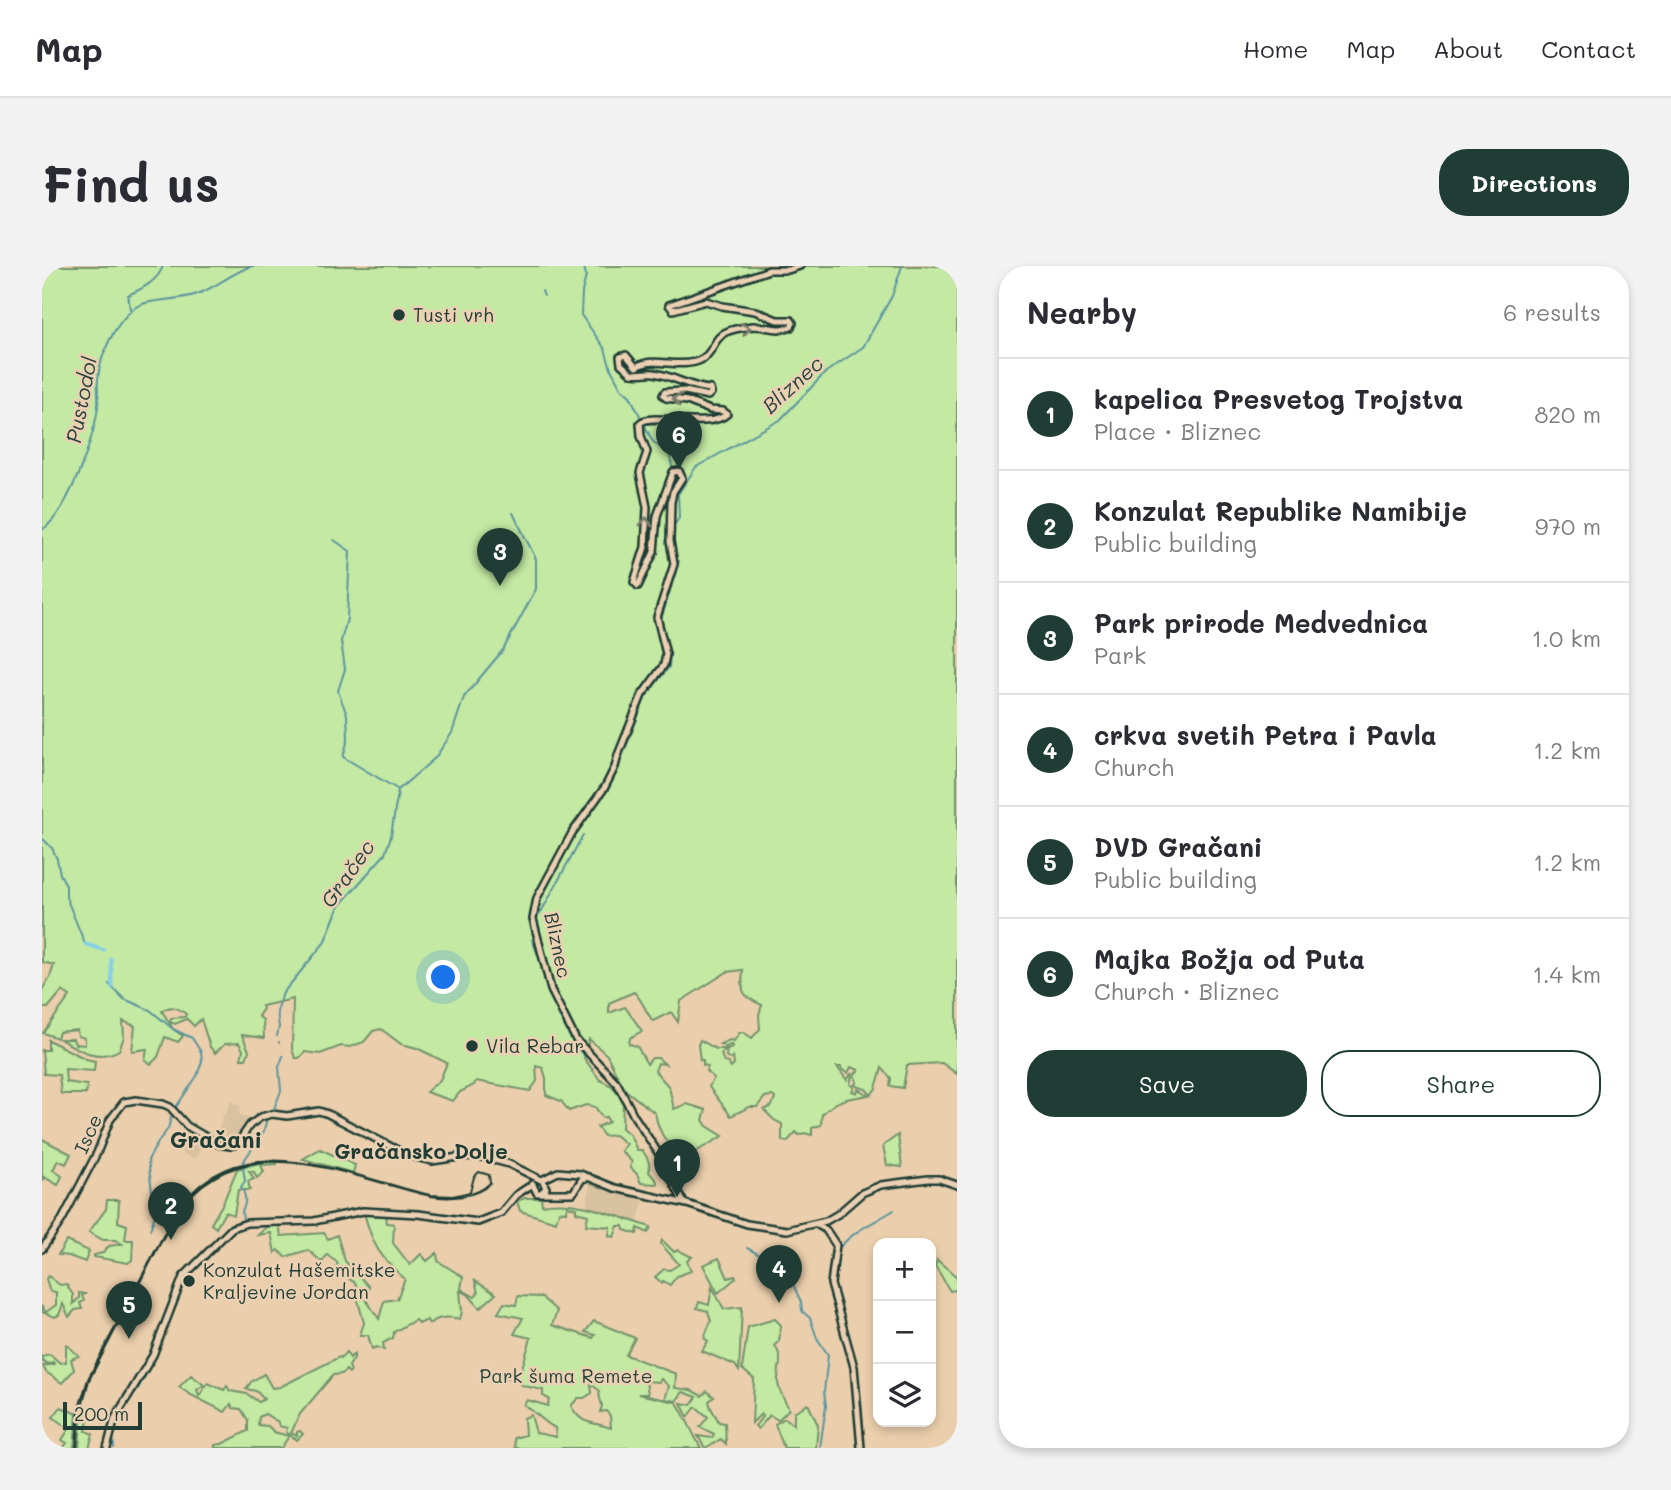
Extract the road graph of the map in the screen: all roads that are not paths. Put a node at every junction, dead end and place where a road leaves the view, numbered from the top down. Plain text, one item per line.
1 (800, 266) edge
2 (580, 1177) junction
3 (537, 1185) junction
4 (674, 1185) junction
5 (957, 1185) edge
6 (673, 1200) junction
7 (684, 1203) junction
8 (825, 1225) junction
9 (42, 1249) edge
10 (107, 1448) edge
11 (861, 1448) edge

4 -> 1 main road, Bliznec
2 - 3 main road
2 - 3 main road
2 - 6 main road
3 - 9 main road, Isce
3 - 10 main road
4 - 6 main road, Bliznec
4 - 7 main road, Bliznec
5 - 8 main road
6 - 7 main road
7 - 8 main road
8 - 11 main road

